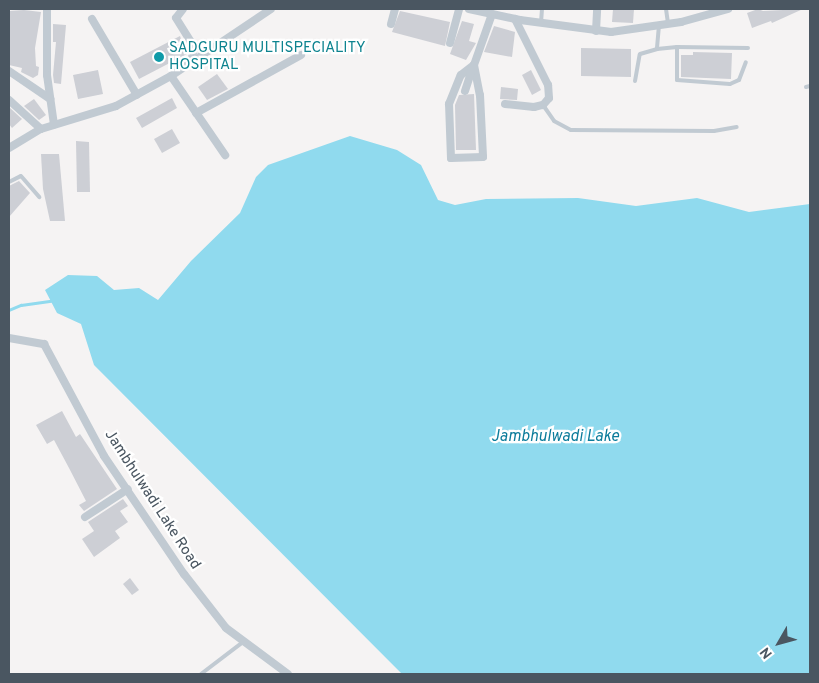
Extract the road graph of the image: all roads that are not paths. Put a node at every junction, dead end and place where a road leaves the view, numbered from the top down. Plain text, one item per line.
1 (47, 9) edge
2 (183, 9) edge
3 (271, 9) edge
4 (395, 9) edge
5 (459, 9) edge
6 (469, 9) edge
7 (542, 9) edge
8 (597, 9) edge
9 (666, 9) edge
10 (728, 9) edge
11 (705, 13) edge
12 (492, 14) junction
13 (92, 19) dead end
14 (515, 19) junction
15 (541, 23) junction
16 (391, 24) dead end
17 (668, 24) junction
18 (659, 25) junction
19 (596, 30) junction
20 (450, 43) dead end
21 (677, 47) junction
22 (748, 48) dead end
23 (657, 49) junction
24 (302, 55) dead end
25 (191, 62) junction
26 (746, 62) dead end
27 (474, 65) junction
28 (9, 71) edge
29 (171, 76) junction
30 (635, 81) dead end
31 (465, 91) dead end
32 (137, 95) junction
33 (50, 99) junction
34 (9, 100) edge
35 (505, 104) dead end
36 (543, 105) junction
37 (196, 113) junction
38 (54, 125) junction
39 (737, 127) dead end
40 (41, 129) junction
41 (9, 148) edge
42 (225, 156) dead end
43 (9, 182) edge
44 (38, 196) dead end
45 (9, 338) edge
46 (128, 489) junction
47 (85, 517) dead end
48 (243, 641) junction
49 (201, 674) edge
50 (288, 674) edge

1 - 33 street
2 - 25 street
3 - 25 street
4 - 16 street
5 - 20 street
6 - 12 street
7 - 15 lane
8 - 19 street
9 - 17 lane
10 - 11 street
11 - 17 street
12 - 14 street
12 - 27 street
13 - 32 street
14 - 15 street
14 - 36 street
15 - 19 street
17 - 18 street
18 - 19 street
18 - 23 lane
21 - 22 lane
21 - 23 lane
21 - 26 lane
23 - 30 lane
24 - 37 street
25 - 29 street
27 - 27 street
27 - 31 street
28 - 33 street
29 - 32 street
29 - 37 street
32 - 38 street
33 - 38 street
34 - 40 street
35 - 36 street
36 - 39 lane
37 - 42 street
38 - 40 street
40 - 41 street
43 - 44 lane
45 - 46 street, Jambhulwadi Lake Road
46 - 47 street
46 - 48 street, Jambhulwadi Lake Road
48 - 49 lane
48 - 50 street, Jambhulwadi Lake Road

